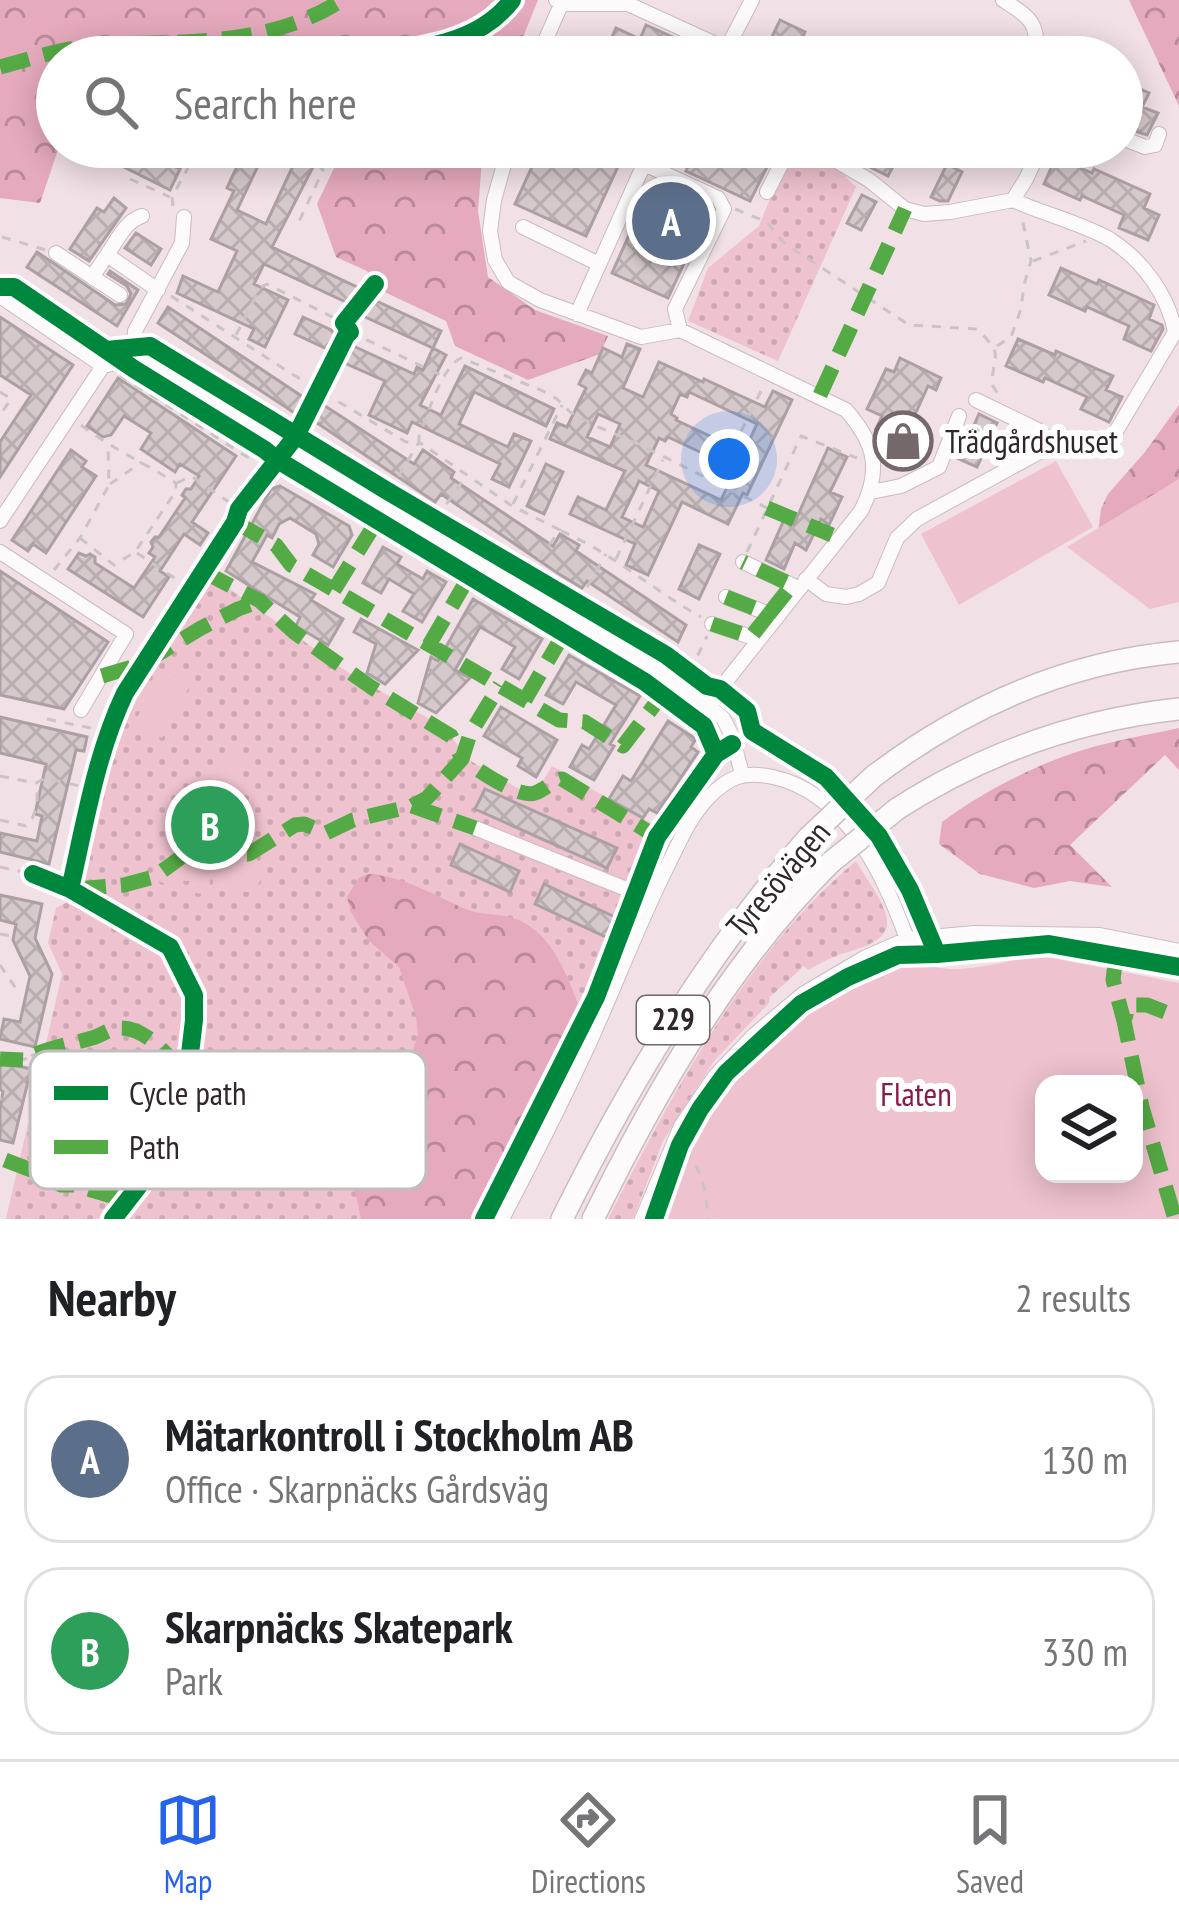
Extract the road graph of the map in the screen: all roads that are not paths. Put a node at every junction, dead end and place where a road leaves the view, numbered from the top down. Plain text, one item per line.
1 (752, 0) edge
2 (1003, 0) edge
3 (560, 1) edge
4 (629, 2) edge
5 (546, 36) edge
6 (692, 36) edge
7 (733, 36) edge
8 (1036, 36) edge
9 (1159, 134) dead end
10 (1143, 146) edge
11 (503, 168) edge
12 (642, 168) edge
13 (653, 168) edge
14 (779, 168) edge
15 (849, 168) edge
16 (1031, 168) edge
17 (767, 192) dead end
18 (1013, 200) junction
19 (189, 210) dead end
20 (142, 216) road end
21 (524, 226) dead end
22 (56, 253) road end
23 (107, 255) junction
24 (599, 263) junction
25 (92, 278) junction
26 (158, 290) junction
27 (0, 296) edge
28 (120, 296) dead end
29 (577, 314) junction
30 (680, 330) junction
31 (121, 361) junction
32 (976, 400) dead end
33 (959, 416) dead end
34 (1054, 444) junction
35 (871, 492) junction
36 (0, 521) edge
37 (0, 552) edge
38 (743, 562) road end
39 (806, 579) junction
40 (726, 598) dead end
41 (769, 614) junction
42 (712, 624) road end
43 (1179, 652) edge
44 (715, 698) junction
45 (1179, 709) edge
46 (81, 710) dead end
47 (742, 775) junction
48 (475, 828) dead end
49 (651, 899) junction
50 (908, 939) junction
51 (1179, 951) edge
52 (647, 1218) edge
53 (502, 1219) edge
54 (562, 1219) edge
55 (592, 1219) edge

1 - 7 street
2 - 8 street
3 - 4 street
3 - 5 street
4 - 6 street
9 - 10 street
11 - 29 street
12 - 24 street
13 - 30 street
14 - 17 street
15 - 18 street
16 - 18 street
18 - 34 street
19 - 26 street
20 - 23 street
21 - 24 street
22 - 25 street
23 - 25 street
23 - 26 street
24 - 29 street
25 - 28 street
26 - 31 street
27 - 31 street
29 - 30 street
30 - 35 street
31 - 36 street
31 - 44 street
32 - 34 street
33 - 35 street
34 - 39 street
35 - 39 street
37 - 46 street
38 - 41 street
39 - 44 street
40 - 41 street
41 - 42 street
43 - 54 highway, Tyresövägen / 229, bridge
44 - 47 street
45 - 55 highway, Tyresövägen / 229, bridge
47 - 49 street
47 - 50 street
48 - 49 street
49 - 53 street
50 - 51 street
50 - 52 street

